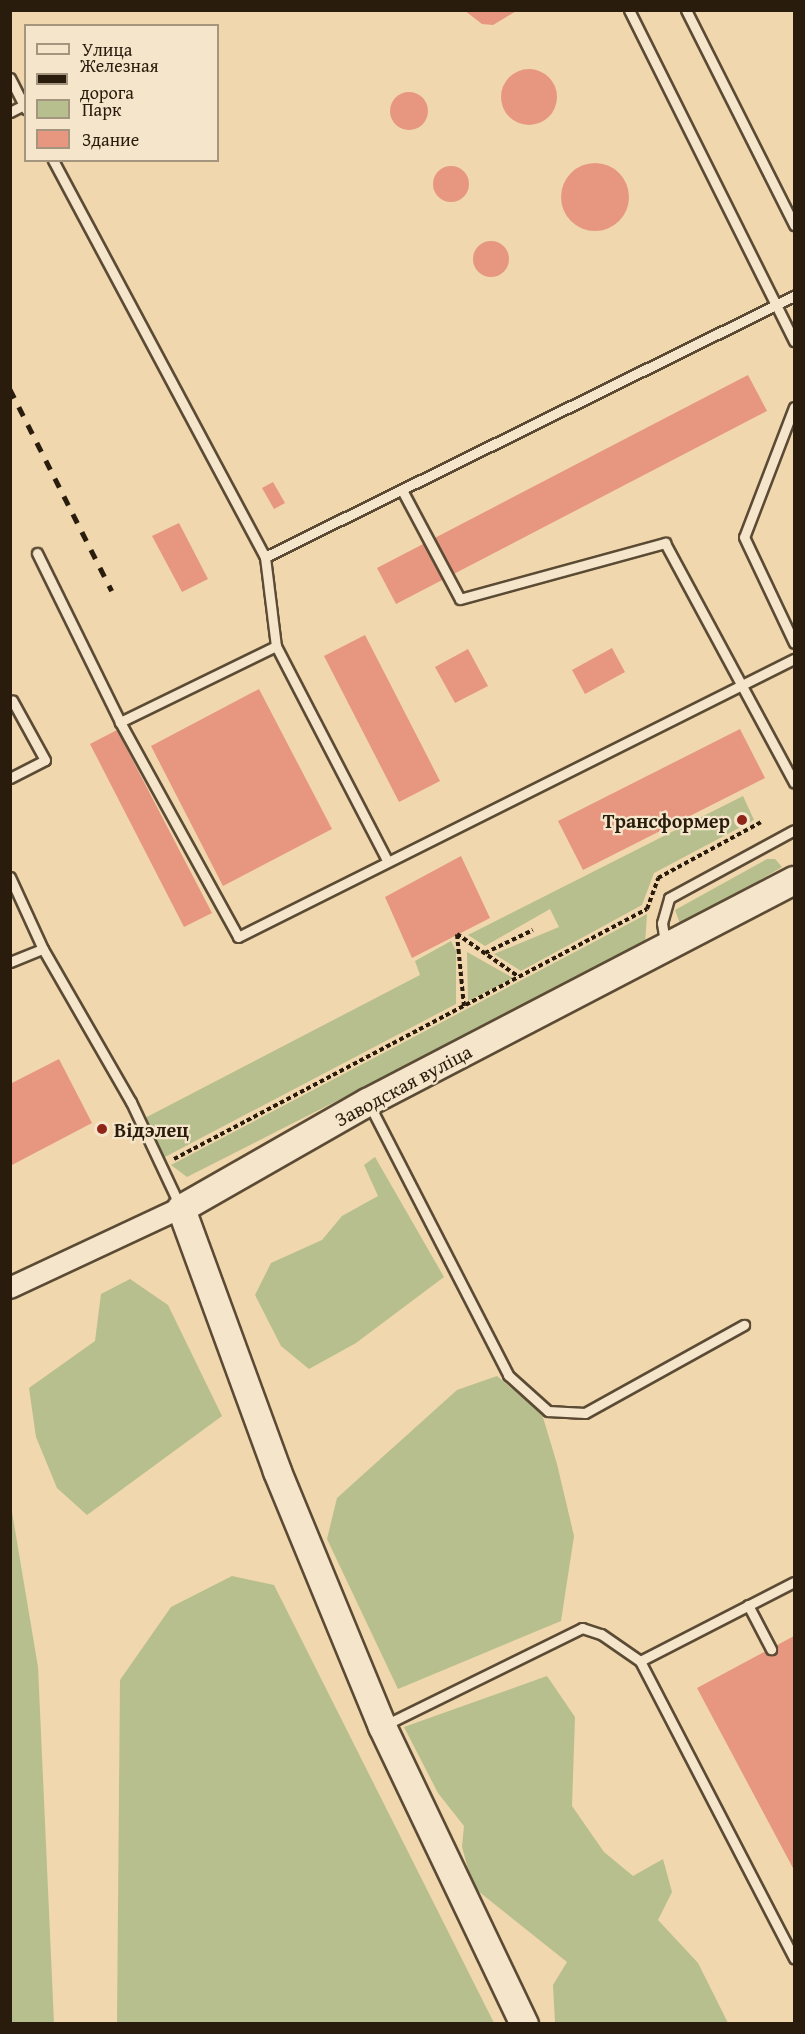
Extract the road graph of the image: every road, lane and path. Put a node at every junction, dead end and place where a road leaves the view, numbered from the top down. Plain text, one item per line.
1 (630, 10) edge
2 (686, 10) edge
3 (10, 78) edge
4 (24, 105) edge
5 (54, 162) edge
6 (795, 225) edge
7 (795, 296) edge
8 (780, 303) junction
9 (795, 341) edge
10 (795, 407) edge
11 (402, 490) junction
12 (37, 553) dead end
13 (265, 557) junction
14 (795, 643) edge
15 (276, 646) junction
16 (795, 659) edge
17 (742, 684) junction
18 (12, 700) dead end
19 (120, 722) junction
20 (10, 778) edge
21 (795, 783) edge
22 (761, 822) dead end
23 (795, 830) edge
24 (387, 860) junction
25 (10, 877) edge
26 (795, 880) edge
27 (533, 930) dead end
28 (666, 948) junction
29 (43, 950) junction
30 (484, 953) junction
31 (10, 962) edge
32 (520, 978) junction
33 (464, 1006) junction
34 (368, 1102) junction
35 (161, 1166) junction
36 (181, 1209) junction
37 (10, 1288) edge
38 (744, 1325) dead end
39 (795, 1582) edge
40 (748, 1605) junction
41 (771, 1649) dead end
42 (640, 1661) junction
43 (382, 1726) junction
44 (795, 1958) edge
45 (524, 2024) edge

1 - 8 lane
2 - 6 lane
3 - 4 lane
5 - 13 lane
7 - 8 lane
8 - 9 lane
8 - 11 lane
10 - 14 lane
11 - 13 lane
11 - 17 lane
12 - 19 lane
13 - 15 lane
15 - 19 lane
15 - 24 lane
16 - 17 lane
17 - 21 lane
17 - 24 lane
18 - 20 lane
19 - 24 lane
22 - 32 path
23 - 28 lane
25 - 29 lane
26 - 28 street, Заводская вуліца
27 - 30 path
28 - 34 street, Заводская вуліца
29 - 31 lane
29 - 35 lane
30 - 32 path
30 - 33 path
32 - 33 path
33 - 35 path
34 - 36 street, Заводская вуліца
34 - 38 lane
35 - 36 lane
36 - 37 street, Заводская вуліца
36 - 43 street
39 - 40 lane
40 - 41 lane
40 - 42 lane
42 - 43 lane
42 - 44 lane
43 - 45 street

